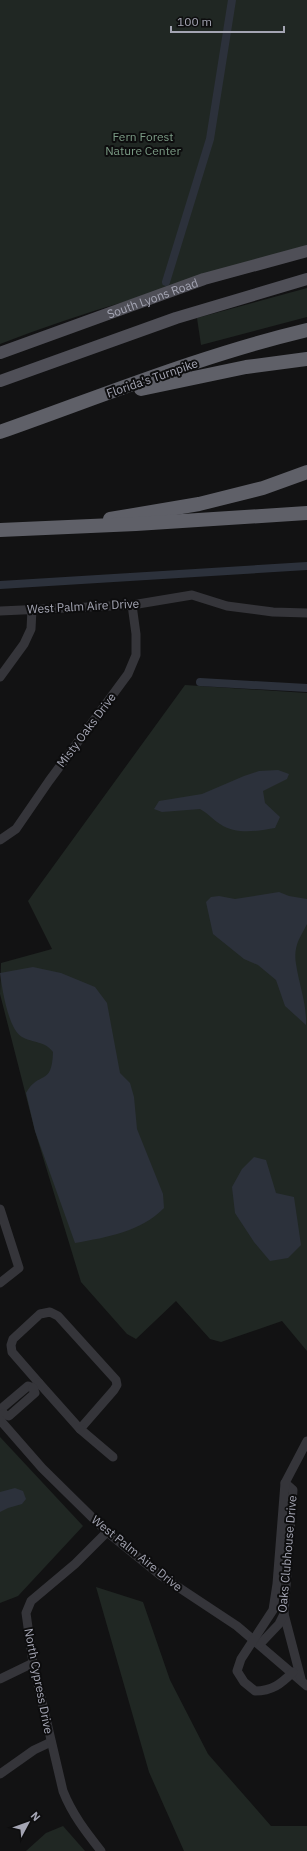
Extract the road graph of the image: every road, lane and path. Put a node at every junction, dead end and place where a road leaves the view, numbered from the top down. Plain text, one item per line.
1 (307, 251) edge
2 (307, 280) edge
3 (307, 330) edge
4 (0, 353) edge
5 (307, 359) edge
6 (0, 381) edge
7 (113, 391) junction
8 (0, 432) edge
9 (307, 472) edge
10 (307, 513) edge
11 (80, 526) junction
12 (0, 530) edge
13 (132, 605) junction
14 (32, 609) junction
15 (0, 611) edge
16 (307, 613) edge
17 (0, 677) edge
18 (0, 840) edge
19 (0, 1209) edge
20 (0, 1283) edge
21 (36, 1386) junction
22 (1, 1417) edge
23 (80, 1429) junction
24 (307, 1441) edge
25 (113, 1457) dead end
26 (286, 1483) junction
27 (107, 1532) junction
28 (284, 1614) junction
29 (256, 1642) junction
30 (33, 1662) junction
31 (293, 1672) junction
32 (0, 1679) edge
33 (304, 1683) edge
34 (51, 1742) junction
35 (0, 1774) edge
36 (100, 1851) edge

1 - 4 main road, South Lyons Road
2 - 6 main road
3 - 7 highway, Florida's Turnpike
5 - 7 highway
7 - 8 highway, Florida's Turnpike
9 - 11 highway
10 - 11 highway
11 - 12 highway
13 - 14 street, West Palm Aire Drive
13 - 16 street, West Palm Aire Drive
13 - 18 street, Misty Oaks Drive
14 - 15 street, West Palm Aire Drive
14 - 17 street
19 - 20 street
21 - 22 street
21 - 23 street
21 - 23 street
22 - 27 street, West Palm Aire Drive
23 - 25 street
24 - 26 street, Oaks Clubhouse Drive
26 - 28 street, Oaks Clubhouse Drive
26 - 29 street, Oaks Clubhouse Drive
27 - 29 street, West Palm Aire Drive
27 - 30 street, North Cypress Drive
28 - 29 street, Oaks Clubhouse Drive
28 - 33 street
29 - 31 street, West Palm Aire Drive
29 - 31 street
30 - 32 street
30 - 34 street, North Cypress Drive
31 - 33 street, West Palm Aire Drive
34 - 35 street
34 - 36 street, North Cypress Drive

